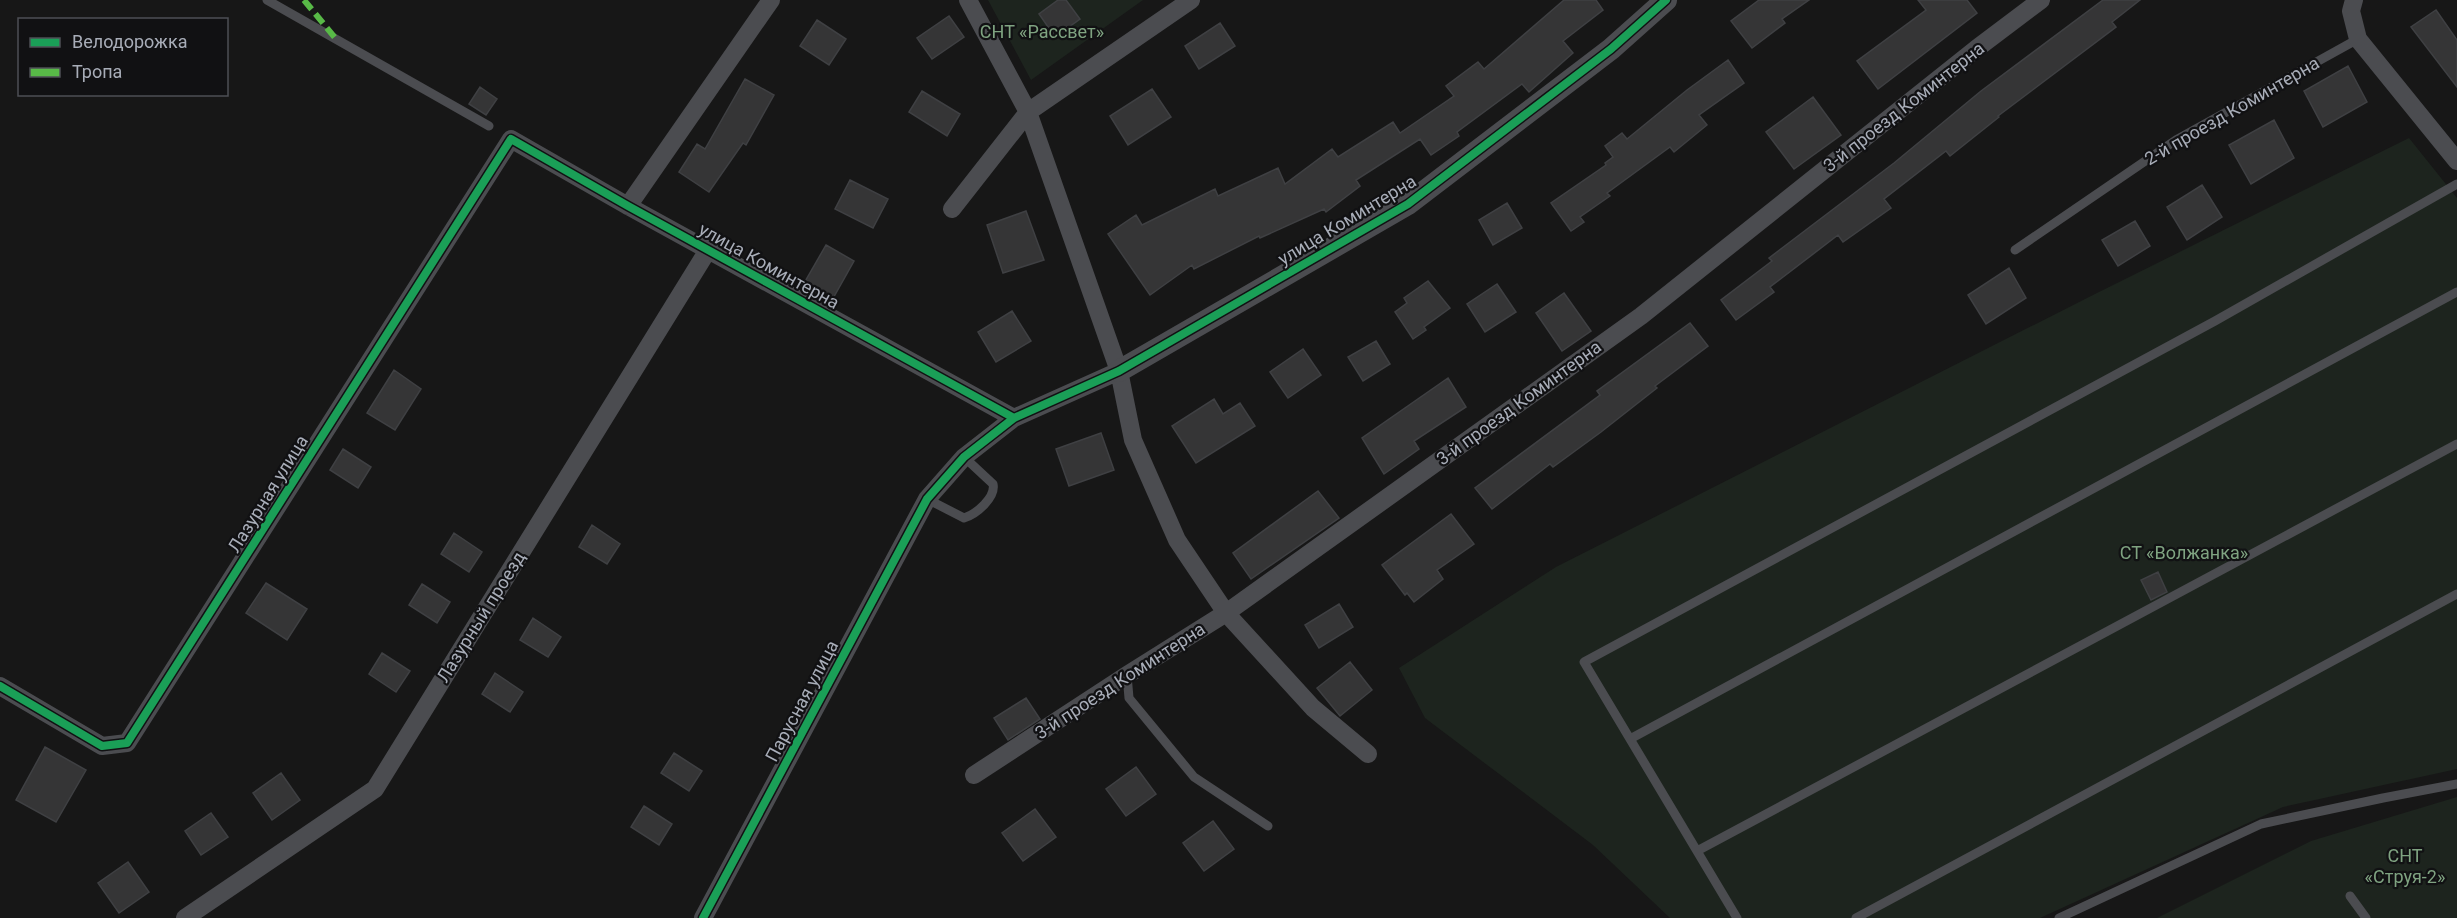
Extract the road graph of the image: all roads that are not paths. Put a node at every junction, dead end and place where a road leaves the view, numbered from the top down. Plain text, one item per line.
1 (267, 0) edge
2 (771, 0) edge
3 (968, 0) edge
4 (1191, 0) edge
5 (1666, 0) edge
6 (2041, 0) edge
7 (2354, 0) edge
8 (2358, 39) junction
9 (1028, 112) junction
10 (489, 126) dead end
11 (511, 139) joint
12 (2457, 161) edge
13 (2457, 184) edge
14 (628, 206) junction
15 (952, 209) dead end
16 (708, 250) junction
17 (2015, 250) dead end
18 (2457, 292) edge
19 (1119, 371) junction
20 (1014, 418) junction
21 (2457, 444) edge
22 (964, 457) junction
23 (927, 499) junction
24 (2457, 594) edge
25 (1226, 613) junction
26 (1127, 675) junction
27 (0, 686) edge
28 (1630, 739) junction
29 (1368, 754) dead end
30 (974, 775) dead end
31 (2457, 784) edge
32 (1268, 826) dead end
33 (1697, 851) junction
34 (2350, 896) dead end
35 (185, 918) edge
36 (703, 918) edge
37 (1737, 918) edge
38 (1856, 918) edge
39 (2059, 918) edge
40 (2366, 918) edge

1 - 10 lane
2 - 14 street
3 - 9 street
4 - 9 street
5 - 19 street, улица Коминтерна
6 - 25 street, 3-й проезд Коминтерна
7 - 8 street
8 - 12 street
8 - 17 lane, 2-й проезд Коминтерна
9 - 15 street
9 - 19 street
11 - 14 street, улица Коминтерна
11 - 27 street, Лазурная улица
13 - 28 lane
14 - 16 street, улица Коминтерна
16 - 20 street, улица Коминтерна
16 - 35 street, Лазурный проезд
18 - 28 lane
19 - 20 street, улица Коминтерна
19 - 25 street
20 - 22 street, улица Коминтерна
21 - 33 lane
22 - 23 street, улица Коминтерна
22 - 23 lane
23 - 36 street, Парусная улица
24 - 38 lane
25 - 26 street, 3-й проезд Коминтерна
25 - 29 street
26 - 30 street, 3-й проезд Коминтерна
26 - 32 lane
28 - 33 lane
31 - 39 lane
33 - 37 lane
34 - 40 lane

